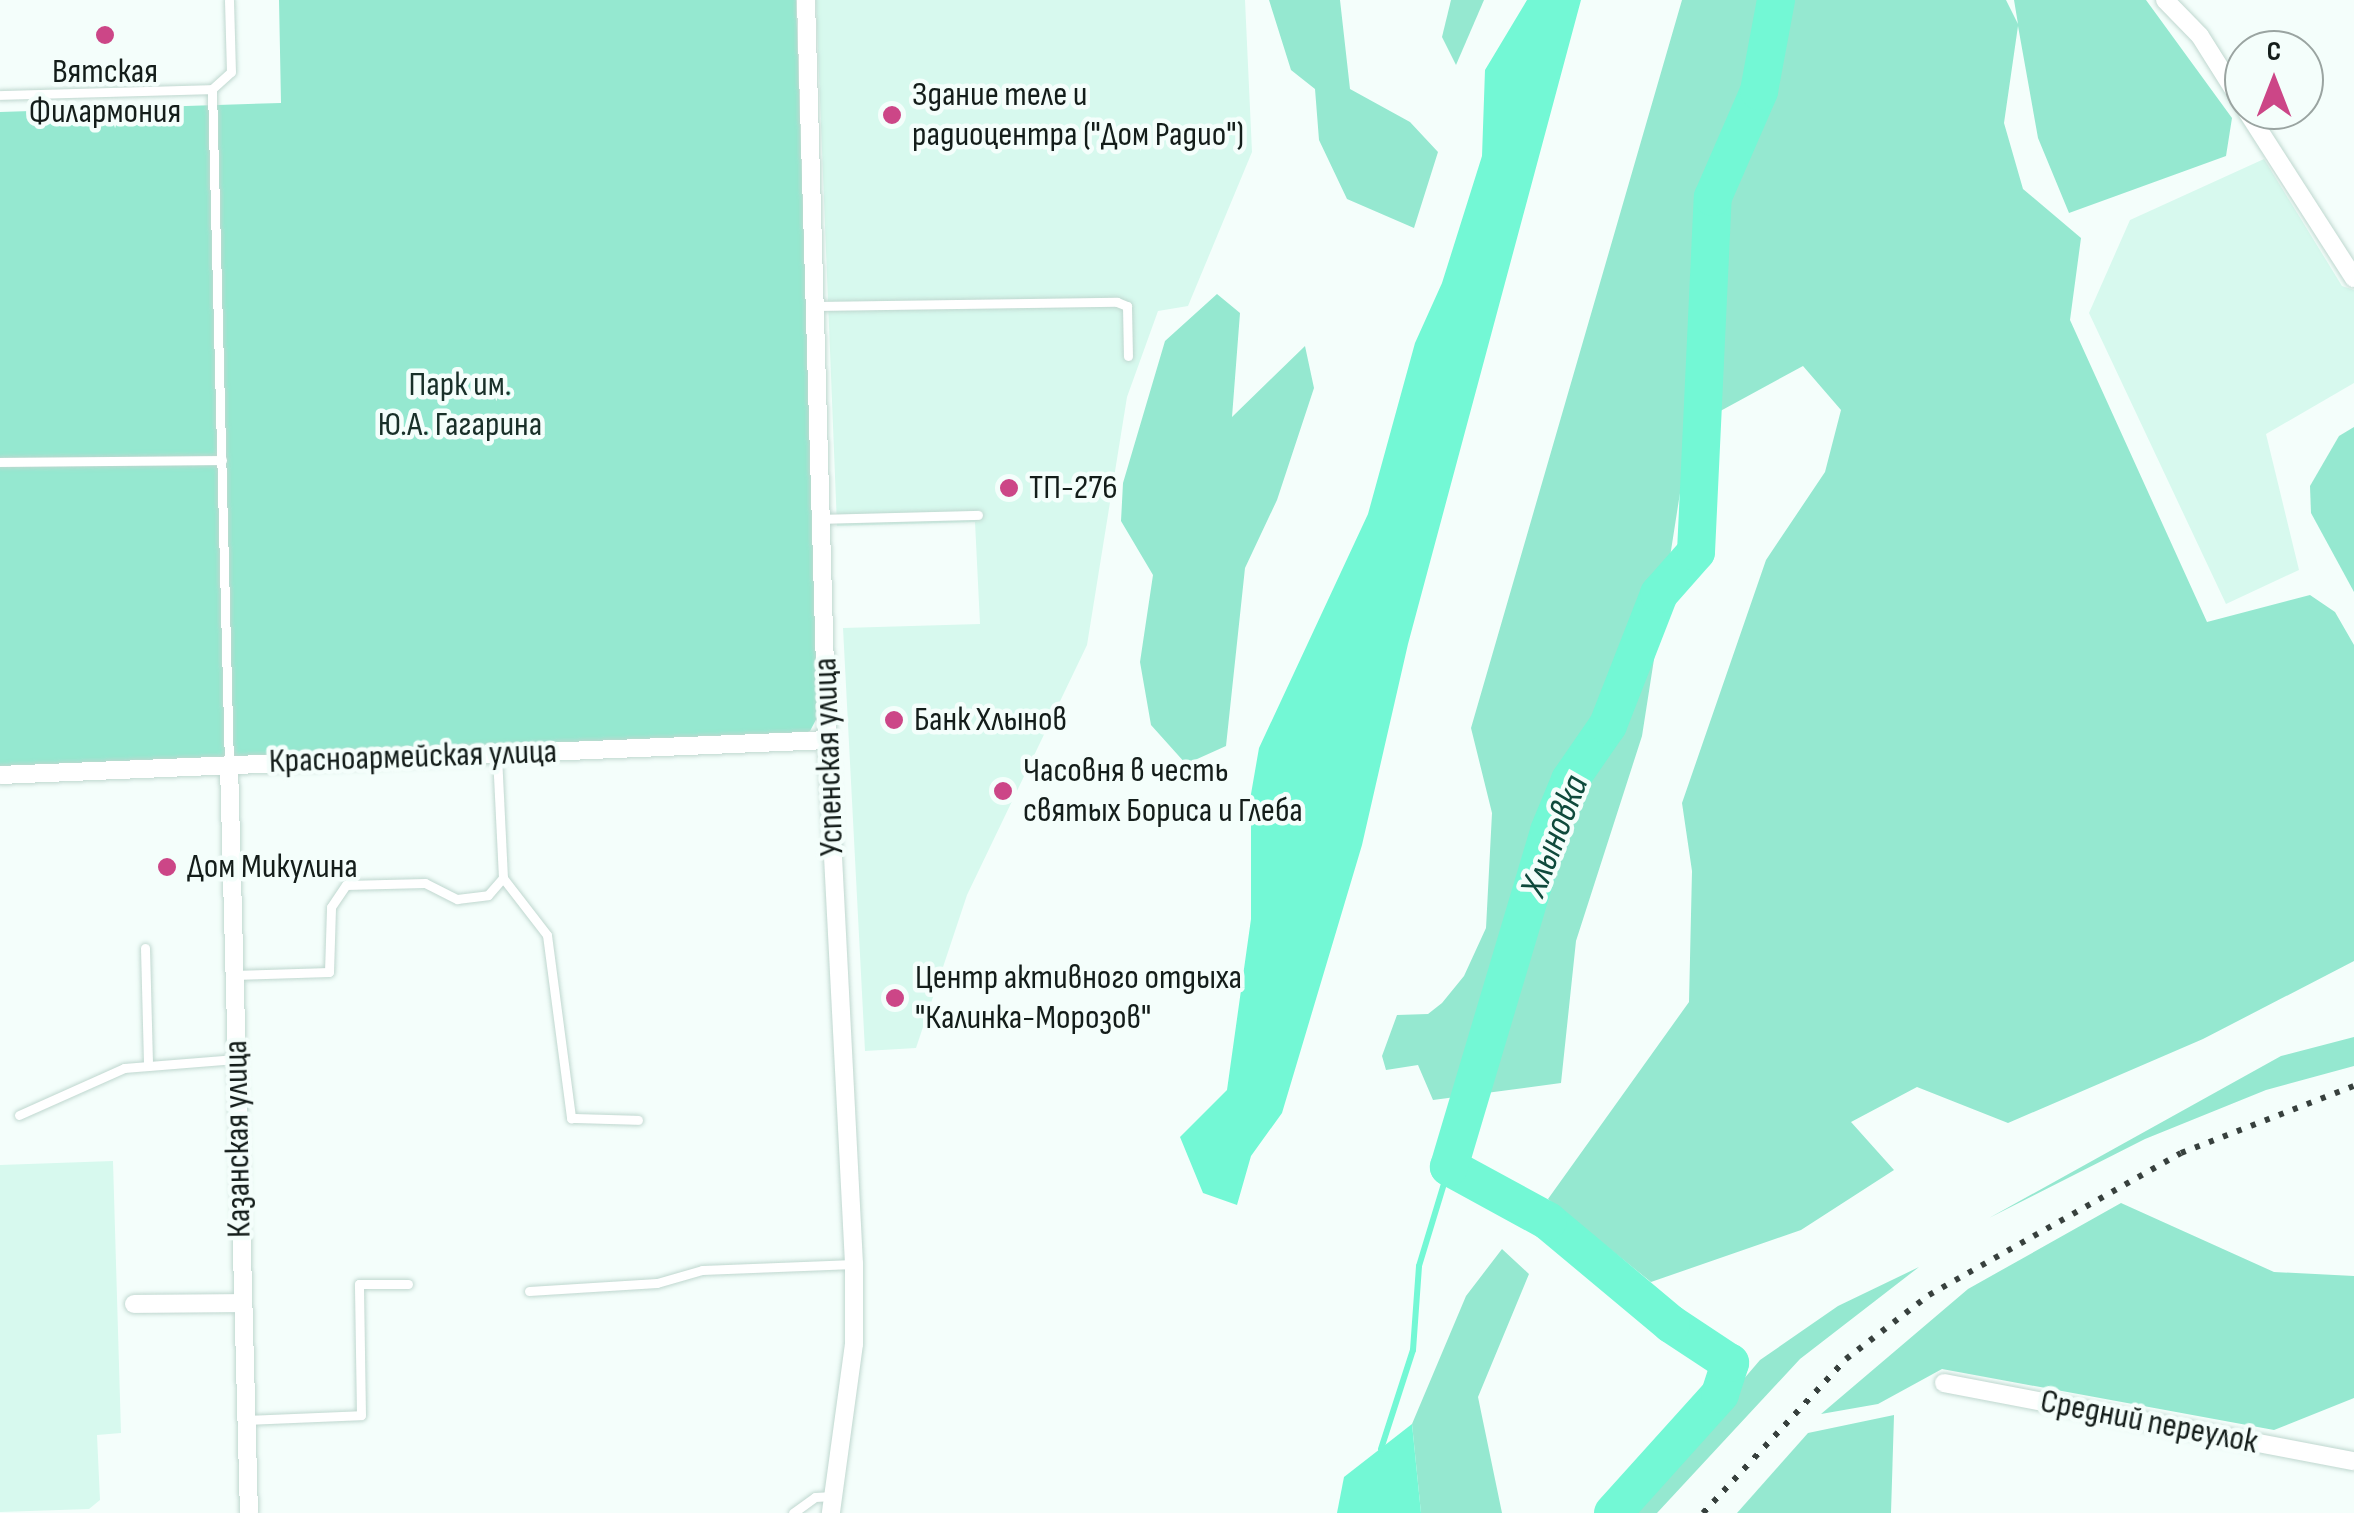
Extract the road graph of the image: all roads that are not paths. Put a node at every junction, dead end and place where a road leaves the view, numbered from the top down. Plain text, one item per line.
1 (229, 0) edge
2 (806, 0) edge
3 (2165, 0) edge
4 (2224, 74) edge
5 (212, 88) junction
6 (0, 95) edge
7 (2259, 130) edge
8 (2354, 278) edge
9 (815, 306) junction
10 (1128, 356) dead end
11 (222, 460) junction
12 (0, 462) edge
13 (978, 515) dead end
14 (821, 519) junction
15 (827, 740) junction
16 (496, 754) junction
17 (229, 765) junction
18 (0, 775) edge
19 (503, 878) junction
20 (145, 948) dead end
21 (234, 975) junction
22 (236, 1059) junction
23 (148, 1066) junction
24 (20, 1115) dead end
25 (638, 1120) dead end
26 (854, 1264) junction
27 (408, 1284) dead end
28 (530, 1291) dead end
29 (242, 1303) junction
30 (134, 1304) dead end
31 (1944, 1382) dead end
32 (244, 1420) junction
33 (2354, 1461) edge
34 (833, 1504) edge
35 (249, 1513) edge
36 (794, 1513) edge

1 - 5 lane
2 - 9 street, Успенская улица
3 - 4 street
5 - 6 lane
5 - 11 lane
7 - 8 street
9 - 10 lane
9 - 14 street, Успенская улица
11 - 12 lane
11 - 17 lane
13 - 14 lane
14 - 15 street, Успенская улица
15 - 16 street, Красноармейская улица
15 - 26 street, Успенская улица
16 - 17 street, Красноармейская улица
16 - 19 lane
17 - 18 street, Красноармейская улица
17 - 21 street, Казанская улица
19 - 21 lane
19 - 25 lane
20 - 23 lane
21 - 22 street, Казанская улица
22 - 23 lane
22 - 29 street, Казанская улица
23 - 24 lane
26 - 28 lane
26 - 34 street, Успенская улица
27 - 32 lane
29 - 30 street
29 - 32 street, Казанская улица
31 - 33 street, Средний переулок
32 - 35 street, Казанская улица
34 - 36 lane

